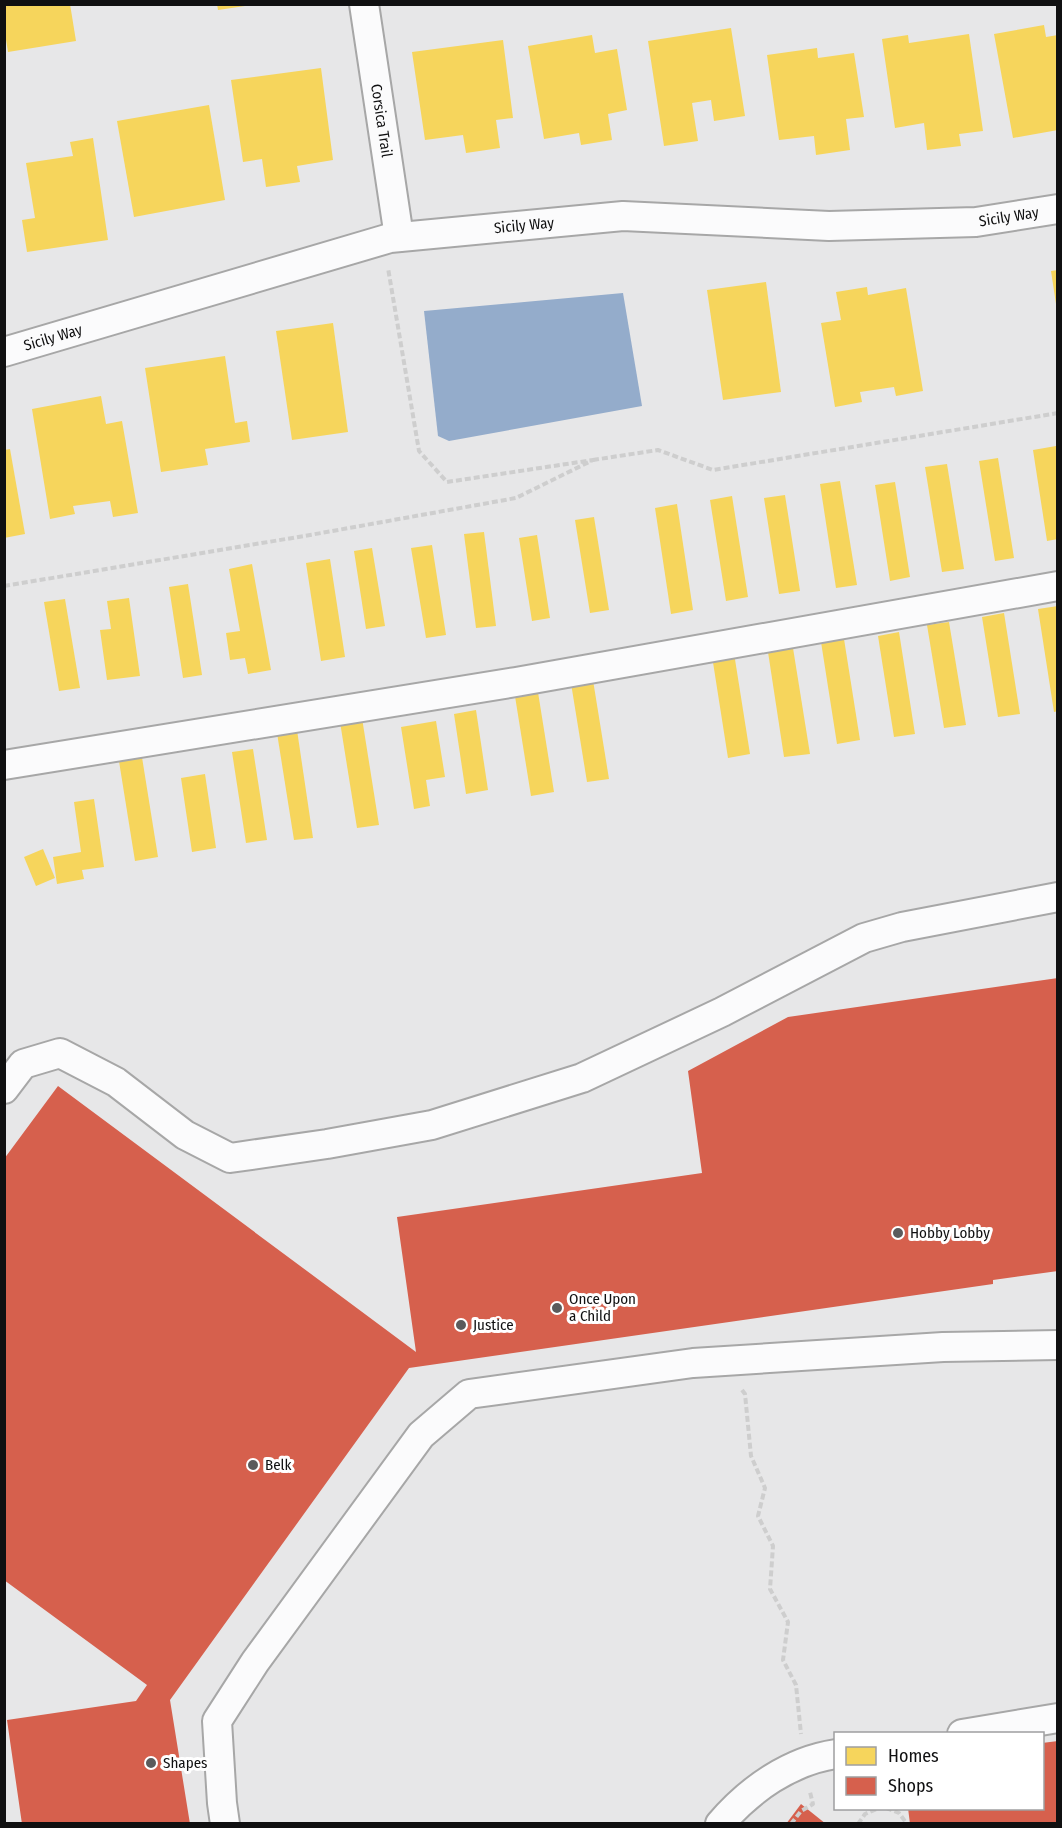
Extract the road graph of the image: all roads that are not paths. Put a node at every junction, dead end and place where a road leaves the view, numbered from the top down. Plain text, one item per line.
1 (364, 4) edge
2 (1058, 210) edge
3 (391, 238) junction
4 (4, 352) edge
5 (1058, 586) edge
6 (4, 765) edge
7 (1058, 897) edge
8 (4, 1089) edge
9 (1058, 1345) edge
10 (1058, 1718) edge
11 (974, 1732) edge
12 (834, 1754) edge
13 (225, 1824) edge
14 (720, 1824) edge

1 - 3 street, Corsica Trail
2 - 3 street, Sicily Way
3 - 4 street, Sicily Way
5 - 6 street
7 - 8 street
9 - 13 street
10 - 11 street
12 - 14 street

